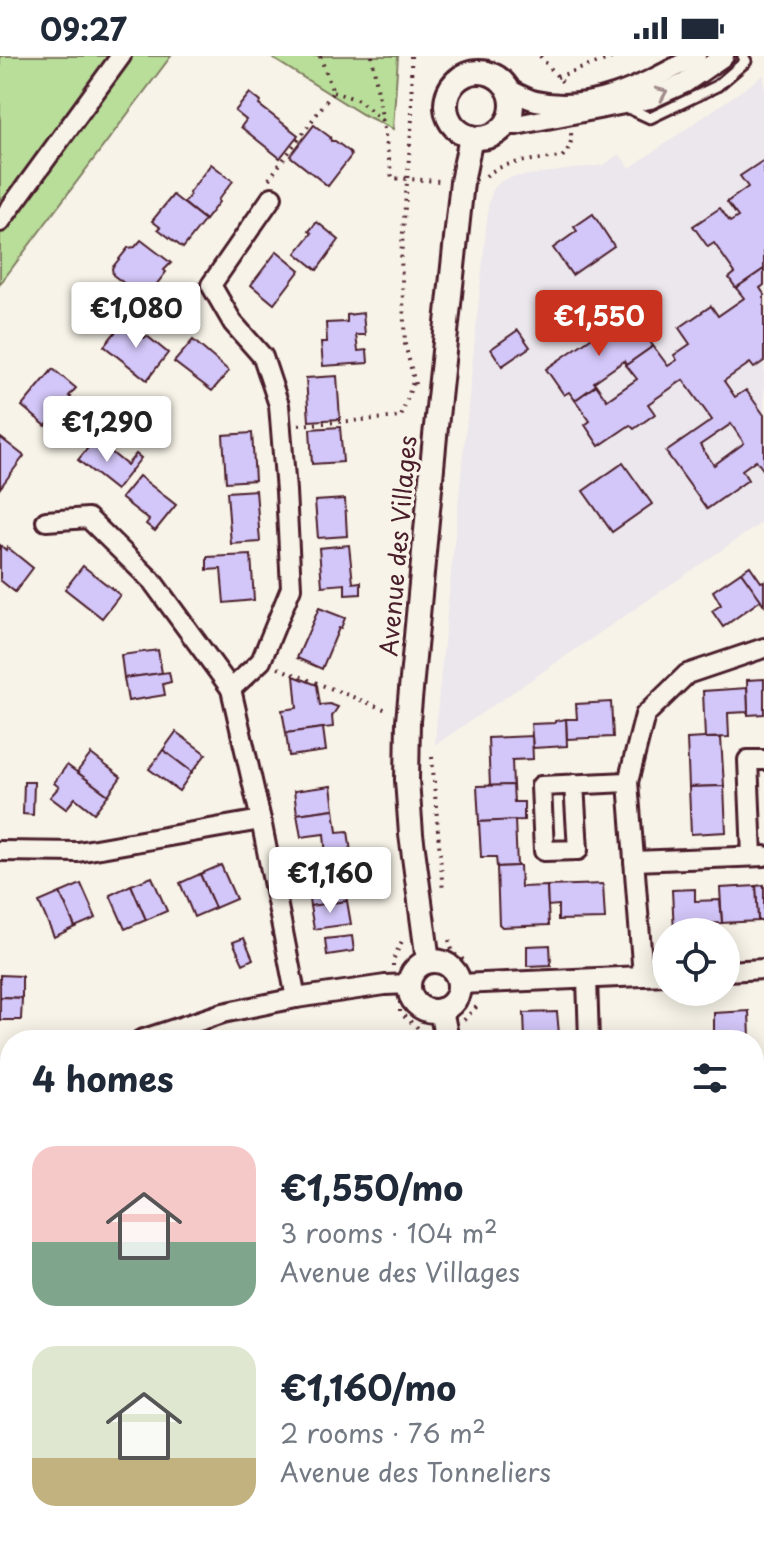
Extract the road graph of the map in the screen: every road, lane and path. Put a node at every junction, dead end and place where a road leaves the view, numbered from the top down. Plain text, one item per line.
1 (121, 56) edge
2 (320, 56) edge
3 (372, 56) edge
4 (411, 56) edge
5 (540, 56) edge
6 (617, 56) edge
7 (696, 56) edge
8 (724, 56) edge
9 (743, 56) edge
10 (473, 64) edge
11 (557, 77) junction
12 (508, 89) junction
13 (333, 92) junction
14 (621, 104) junction
15 (569, 110) junction
16 (383, 121) junction
17 (504, 125) junction
18 (471, 137) junction
19 (406, 180) junction
20 (462, 182) junction
21 (271, 188) joint
22 (0, 222) edge
23 (414, 379) dead end
24 (281, 426) junction
25 (46, 521) dead end
26 (764, 648) edge
27 (261, 661) junction
28 (231, 689) junction
29 (392, 711) dead end
30 (431, 756) dead end
31 (764, 760) edge
32 (628, 782) junction
33 (574, 784) dead end
34 (261, 820) junction
35 (0, 851) edge
36 (758, 856) edge
37 (634, 861) junction
38 (444, 896) dead end
39 (447, 934) dead end
40 (428, 961) junction
41 (764, 969) edge
42 (740, 970) edge
43 (465, 974) junction
44 (643, 976) junction
45 (652, 976) edge
46 (587, 979) junction
47 (403, 984) junction
48 (296, 998) junction
49 (441, 1010) junction
50 (171, 1030) edge
51 (420, 1030) edge
52 (445, 1030) edge
53 (589, 1030) edge

1 - 22 street
2 - 13 path
3 - 16 path
4 - 19 path
5 - 11 path
6 - 11 path
7 - 15 street
14 -> 8 street
9 - 14 lane
10 - 12 street
10 - 18 street
11 - 15 path
12 - 15 street
12 - 17 street
13 - 16 path
13 - 21 path
14 - 15 street
15 - 17 street
15 - 20 path
16 - 19 path
17 - 18 street
18 - 20 street, Avenue des Villages
19 - 20 path
20 - 40 street, Avenue des Villages
21 - 24 street
23 - 24 path
24 - 27 street
25 - 28 street
26 - 32 street
27 - 28 street
27 - 29 path
28 - 34 street
30 - 38 path
31 - 36 street
32 - 33 street
32 - 37 street
34 - 35 street
34 - 48 street
36 - 37 street
37 - 44 street
39 - 43 path
40 - 43 street
40 - 47 street
41 - 42 street
43 - 46 street
43 - 49 street
44 - 45 street
44 - 46 street
46 - 53 street
47 - 48 street
47 - 49 street
47 - 51 path
48 - 50 street
49 - 52 street

